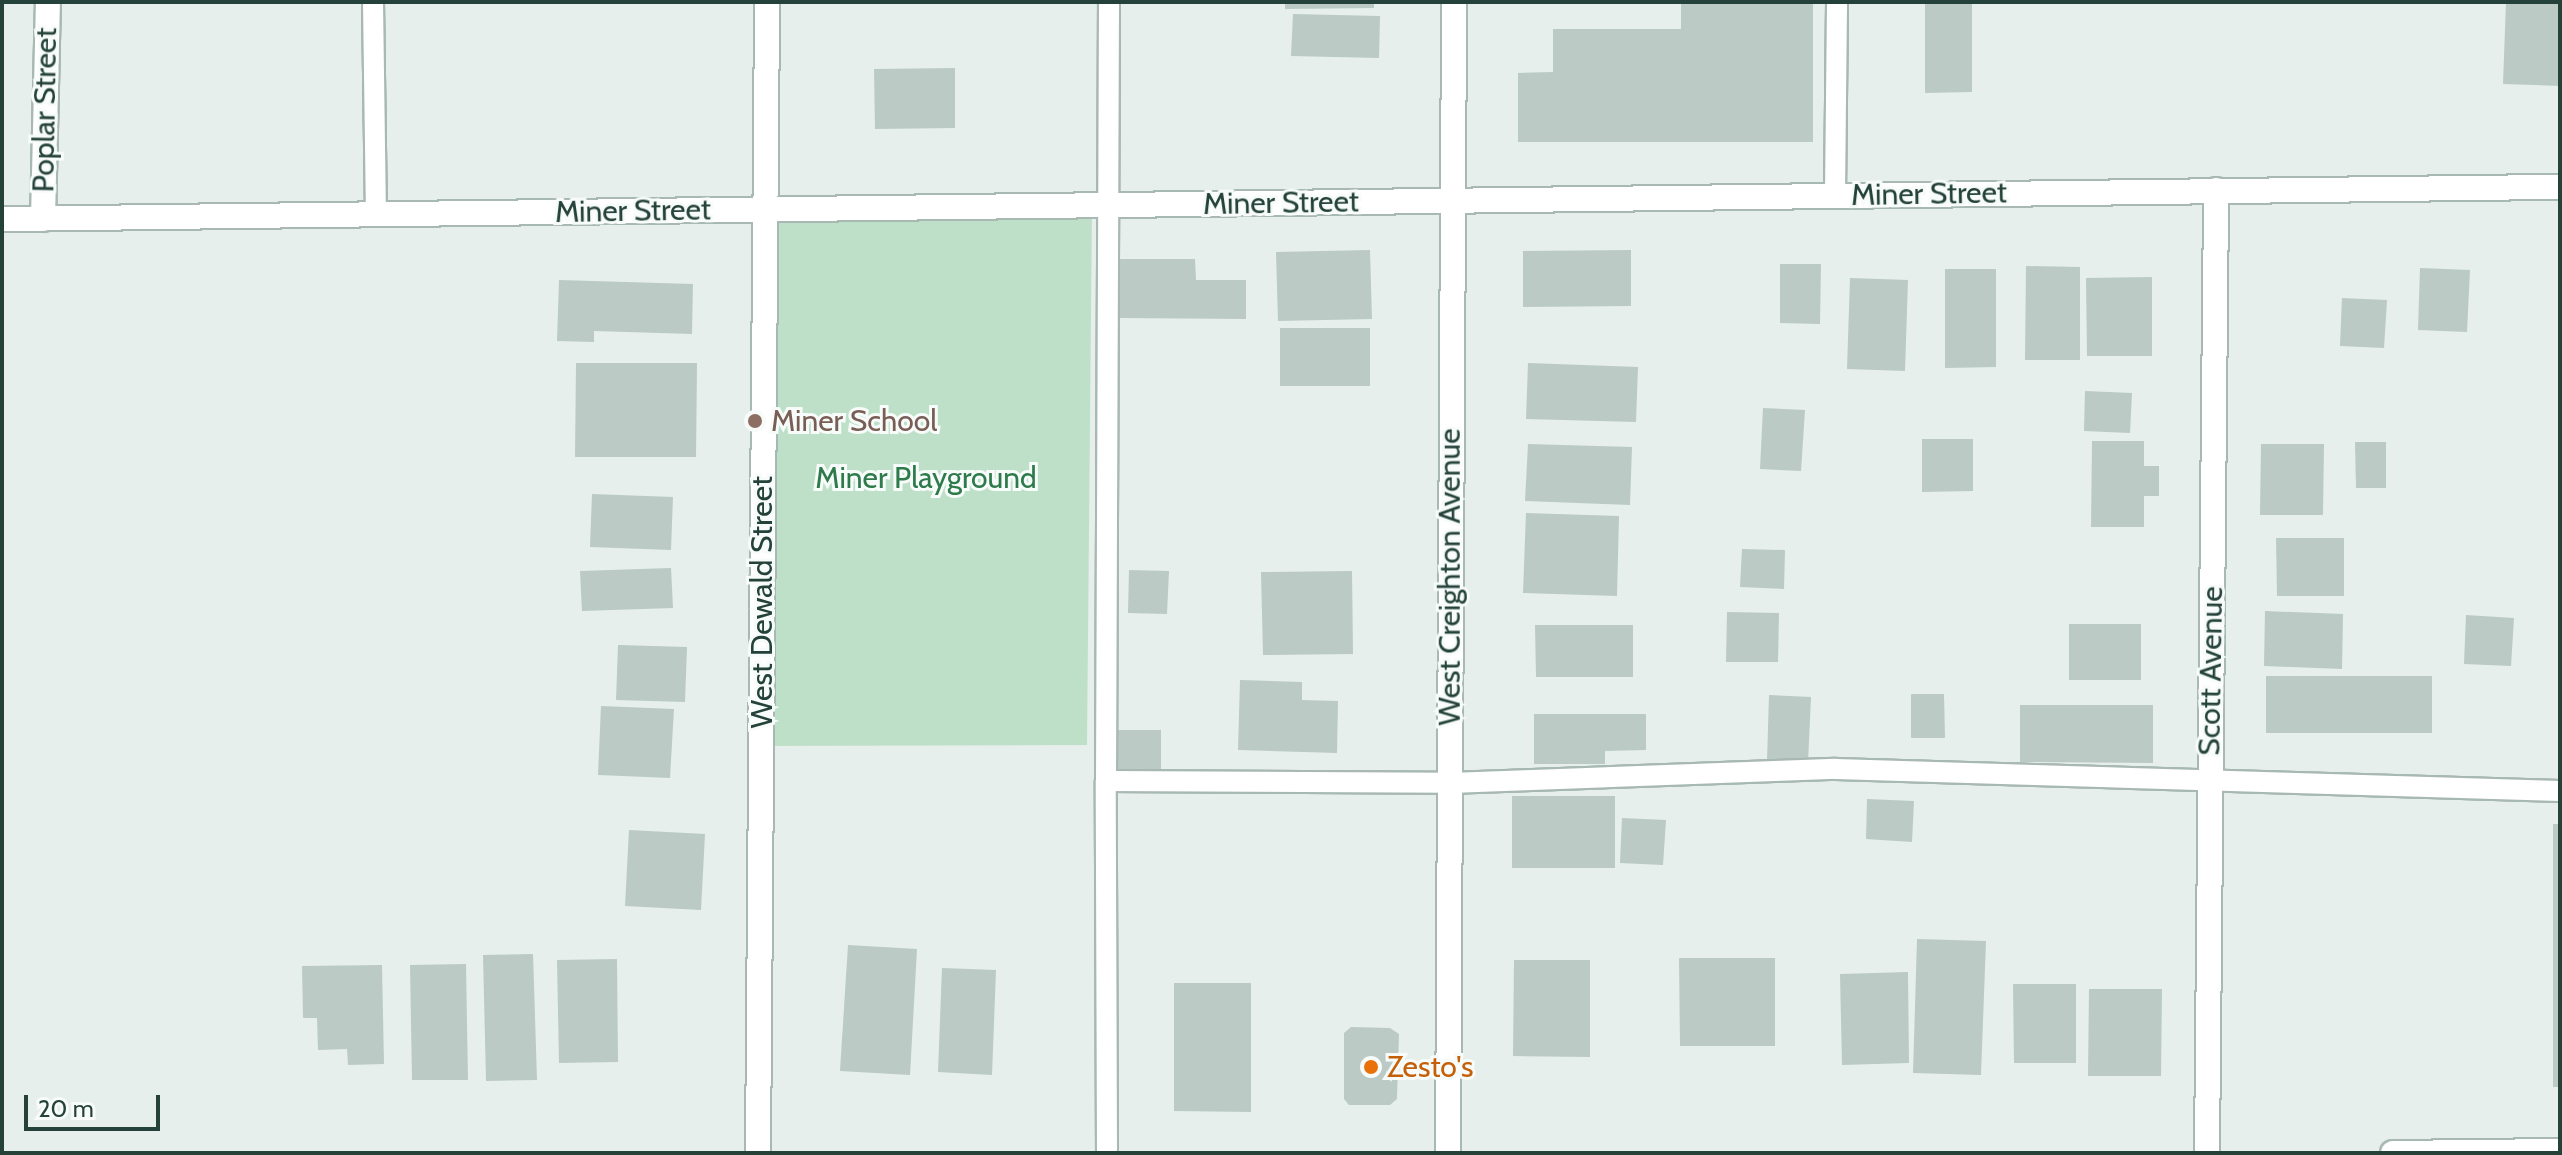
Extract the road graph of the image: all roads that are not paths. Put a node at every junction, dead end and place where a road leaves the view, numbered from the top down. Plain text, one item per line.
1 (48, 2) edge
2 (373, 2) edge
3 (767, 2) edge
4 (1109, 2) edge
5 (1454, 2) edge
6 (1837, 2) edge
7 (2560, 187) edge
8 (2216, 190) junction
9 (1835, 195) junction
10 (1451, 201) junction
11 (1106, 206) junction
12 (765, 210) junction
13 (376, 215) junction
14 (2, 219) edge
15 (43, 219) junction
16 (1106, 781) junction
17 (2210, 781) junction
18 (1450, 783) junction
19 (2560, 791) edge
20 (2560, 1151) edge
21 (758, 1153) edge
22 (1107, 1153) edge
23 (1448, 1153) edge
24 (2207, 1153) edge
25 (2393, 1153) edge

1 - 15 street, Poplar Street
2 - 13 lane
3 - 12 street, West Dewald Street
4 - 11 lane
5 - 10 street, West Creighton Avenue
6 - 9 lane
7 - 8 street, Miner Street
8 - 9 street, Miner Street
8 - 17 street, Scott Avenue
9 - 10 street, Miner Street
10 - 11 street, Miner Street
10 - 18 street, West Creighton Avenue
11 - 12 street, Miner Street
11 - 16 lane
12 - 13 street, Miner Street
12 - 21 street, West Dewald Street
13 - 15 street, Miner Street
14 - 15 street, Miner Street
16 - 18 lane
16 - 22 lane
17 - 18 lane
17 - 19 lane
17 - 24 street, Scott Avenue
18 - 23 street, West Creighton Avenue
20 - 25 street

